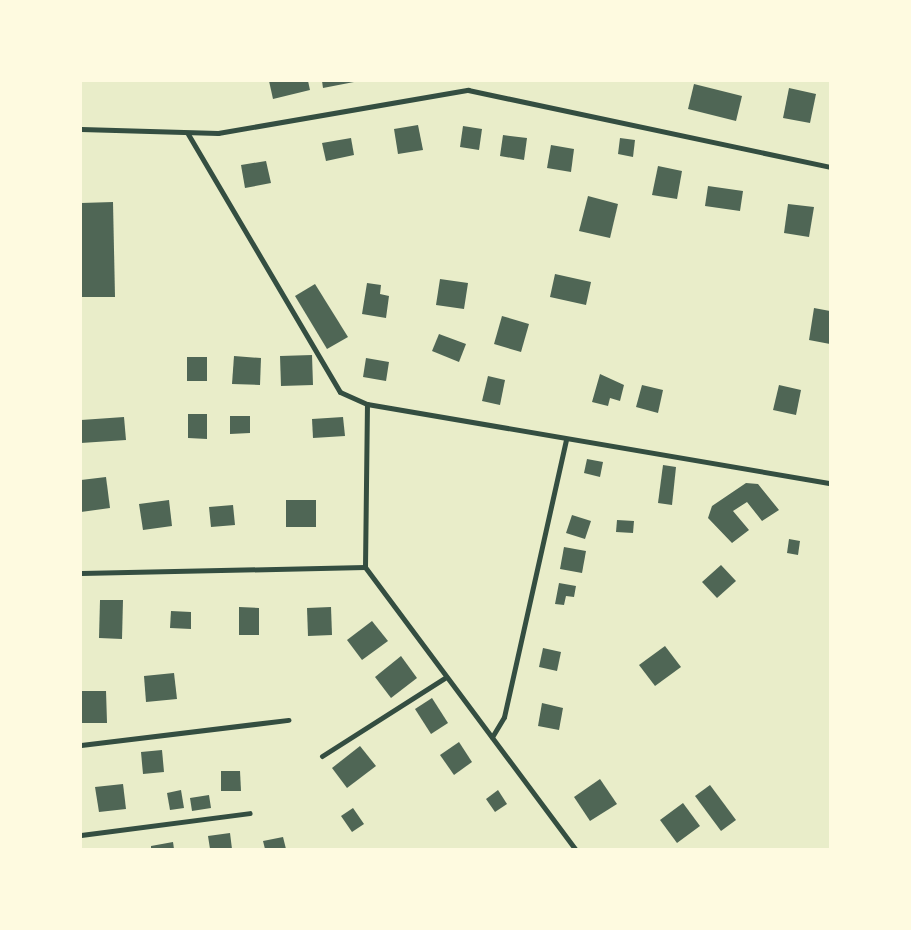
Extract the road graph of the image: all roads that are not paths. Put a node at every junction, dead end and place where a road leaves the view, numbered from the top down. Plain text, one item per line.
1 (81, 129) edge
2 (188, 134) junction
3 (830, 167) edge
4 (367, 404) junction
5 (566, 440) junction
6 (830, 483) edge
7 (365, 567) junction
8 (81, 573) edge
9 (446, 677) junction
10 (288, 720) dead end
11 (492, 737) junction
12 (81, 745) edge
13 (322, 756) dead end
14 (250, 813) dead end
15 (81, 835) edge
16 (575, 849) edge

1 - 2 street
2 - 3 street
2 - 4 street
4 - 5 street
4 - 7 street
5 - 6 street
5 - 11 street
7 - 8 street
7 - 9 street
9 - 11 street
9 - 13 street
10 - 12 street
11 - 16 street
14 - 15 street

